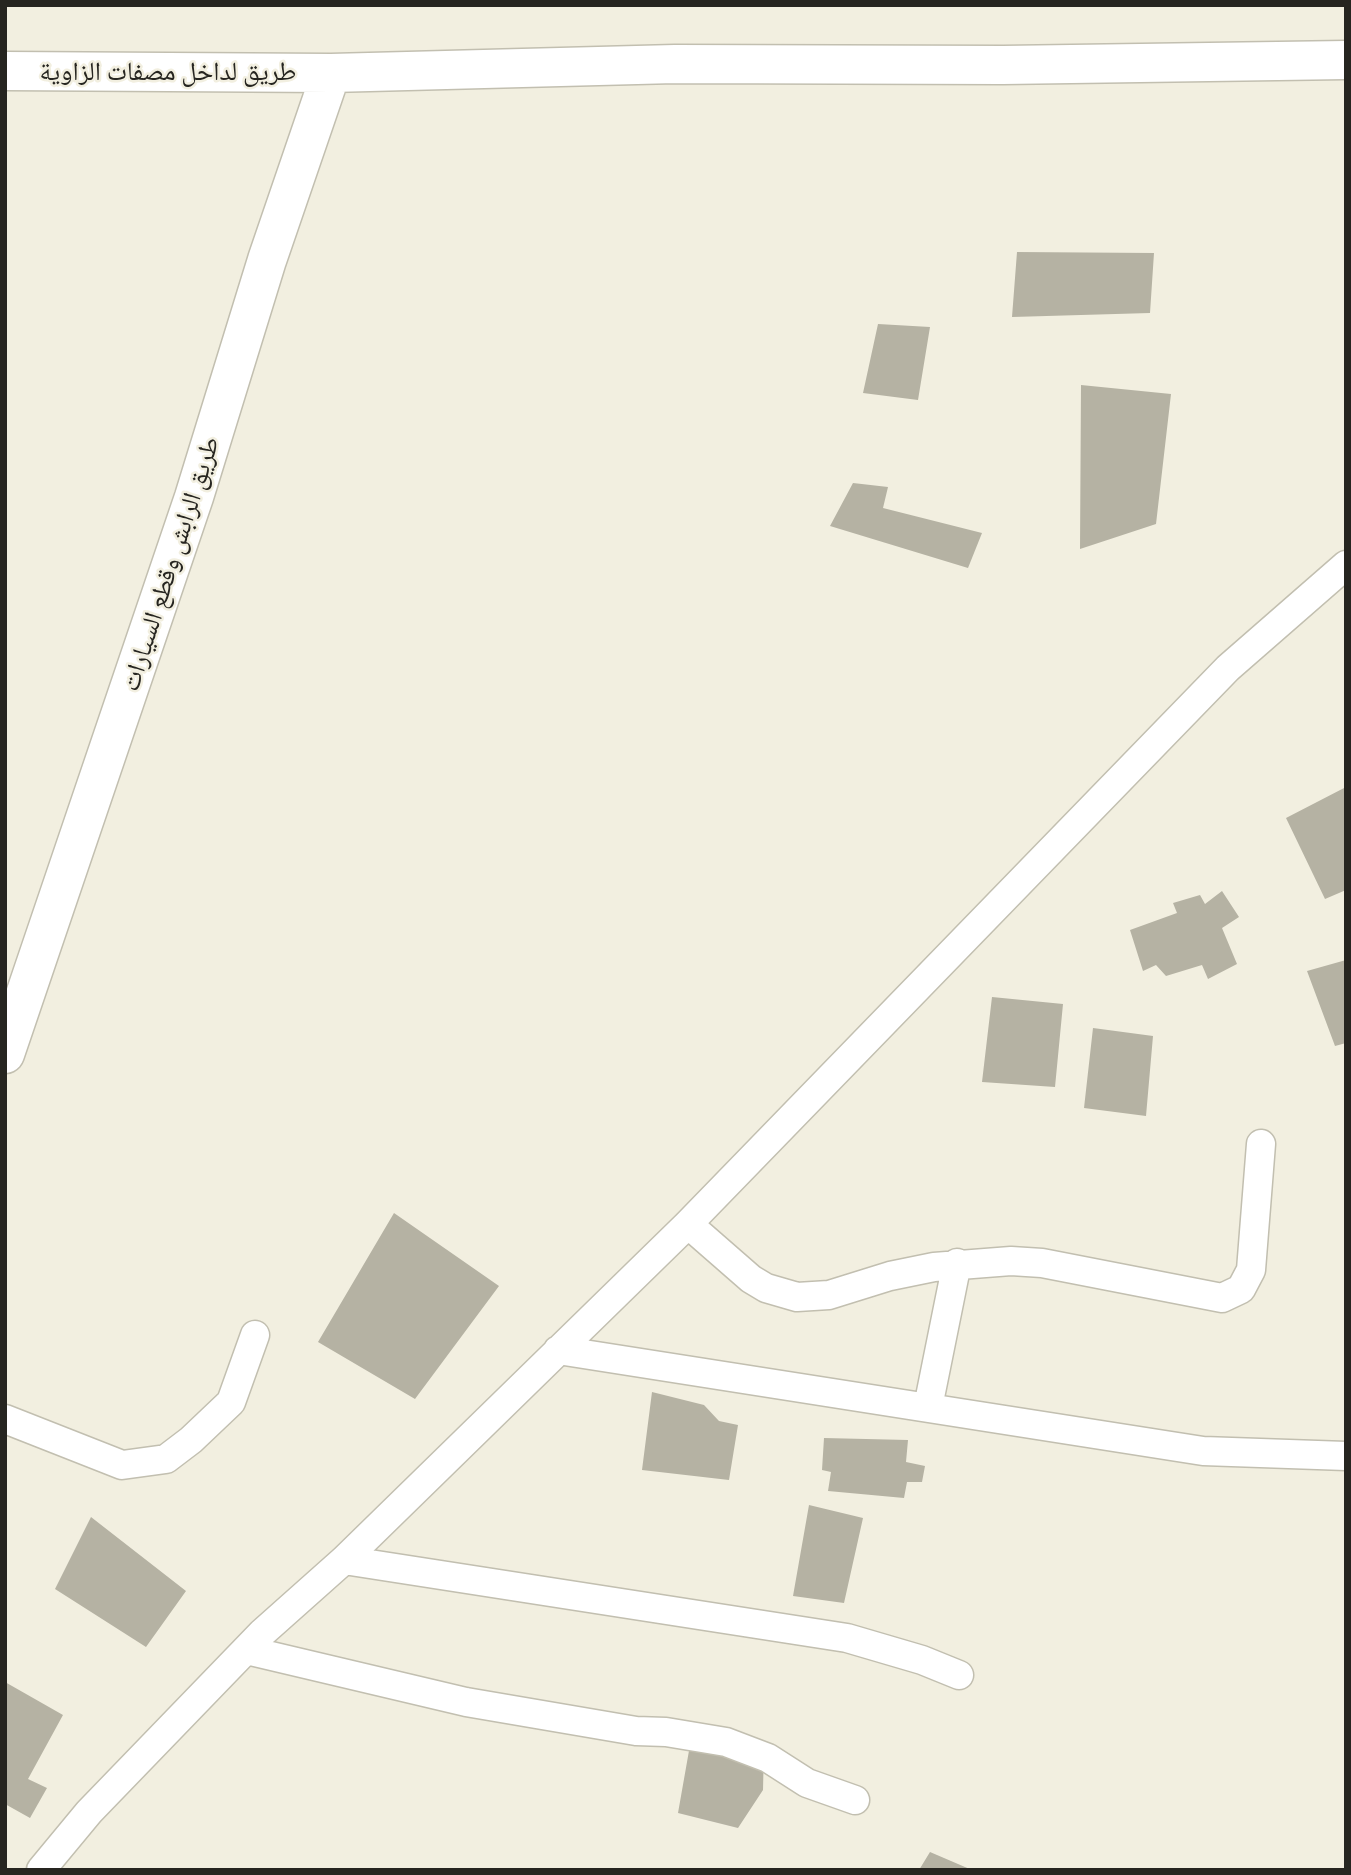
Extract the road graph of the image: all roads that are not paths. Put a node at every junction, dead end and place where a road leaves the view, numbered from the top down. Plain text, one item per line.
1 (1346, 60) edge
2 (5, 71) edge
3 (331, 73) junction
4 (1346, 565) edge
5 (5, 1054) edge
6 (1261, 1144) dead end
7 (688, 1224) junction
8 (957, 1263) junction
9 (255, 1335) dead end
10 (558, 1350) junction
11 (928, 1407) junction
12 (5, 1419) edge
13 (1346, 1456) edge
14 (344, 1560) junction
15 (246, 1650) junction
16 (959, 1675) dead end
17 (855, 1800) dead end
18 (41, 1870) edge

1 - 3 main road, طريق لداخل مصفات الزاوية
2 - 3 main road, طريق لداخل مصفات الزاوية
3 - 5 main road, طريق الرابش وقطع السيارات
4 - 7 street
6 - 8 street
7 - 8 street
7 - 10 street
8 - 11 street
9 - 12 street
10 - 11 street
10 - 14 street
11 - 13 street
14 - 15 street
14 - 16 street
15 - 17 street
15 - 18 street

